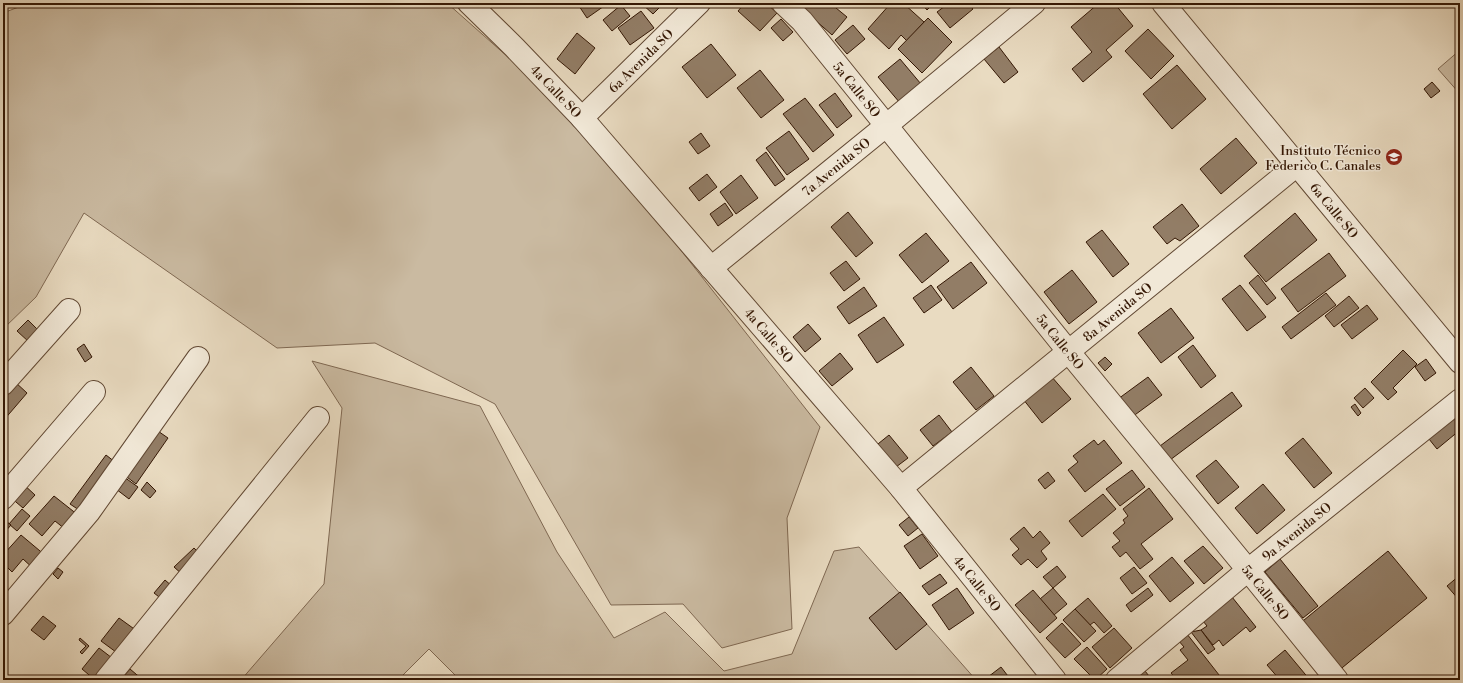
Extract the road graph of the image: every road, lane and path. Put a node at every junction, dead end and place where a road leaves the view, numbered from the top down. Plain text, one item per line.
1 (469, 3) edge
2 (699, 3) edge
3 (783, 3) edge
4 (1034, 3) edge
5 (1163, 3) edge
6 (582, 118) junction
7 (887, 125) junction
8 (1297, 165) junction
9 (711, 268) junction
10 (69, 310) dead end
11 (1068, 352) junction
12 (198, 358) dead end
13 (1460, 362) edge
14 (3, 384) edge
15 (94, 392) dead end
16 (1460, 400) edge
17 (318, 418) dead end
18 (901, 488) junction
19 (3, 498) edge
20 (1248, 570) junction
21 (3, 614) edge
22 (106, 680) edge
23 (1055, 680) edge
24 (1117, 680) edge
25 (1338, 680) edge

1 - 6 street, 4a Calle SO
2 - 6 street, 6a Avenida SO
3 - 7 street, 5a Calle SO
4 - 7 street, 7a Avenida SO
5 - 8 street, 6a Calle SO
6 - 9 street, 4a Calle SO
7 - 9 street, 7a Avenida SO
7 - 11 street, 5a Calle SO
8 - 11 street, 8a Avenida SO
8 - 13 street, 6a Calle SO
9 - 18 street, 4a Calle SO
10 - 14 street
11 - 18 street, 8a Avenida SO
11 - 20 street, 5a Calle SO
12 - 21 street
15 - 19 street
16 - 20 street, 9a Avenida SO
17 - 22 street
18 - 23 street, 4a Calle SO
20 - 24 street, 9a Avenida SO
20 - 25 street, 5a Calle SO

